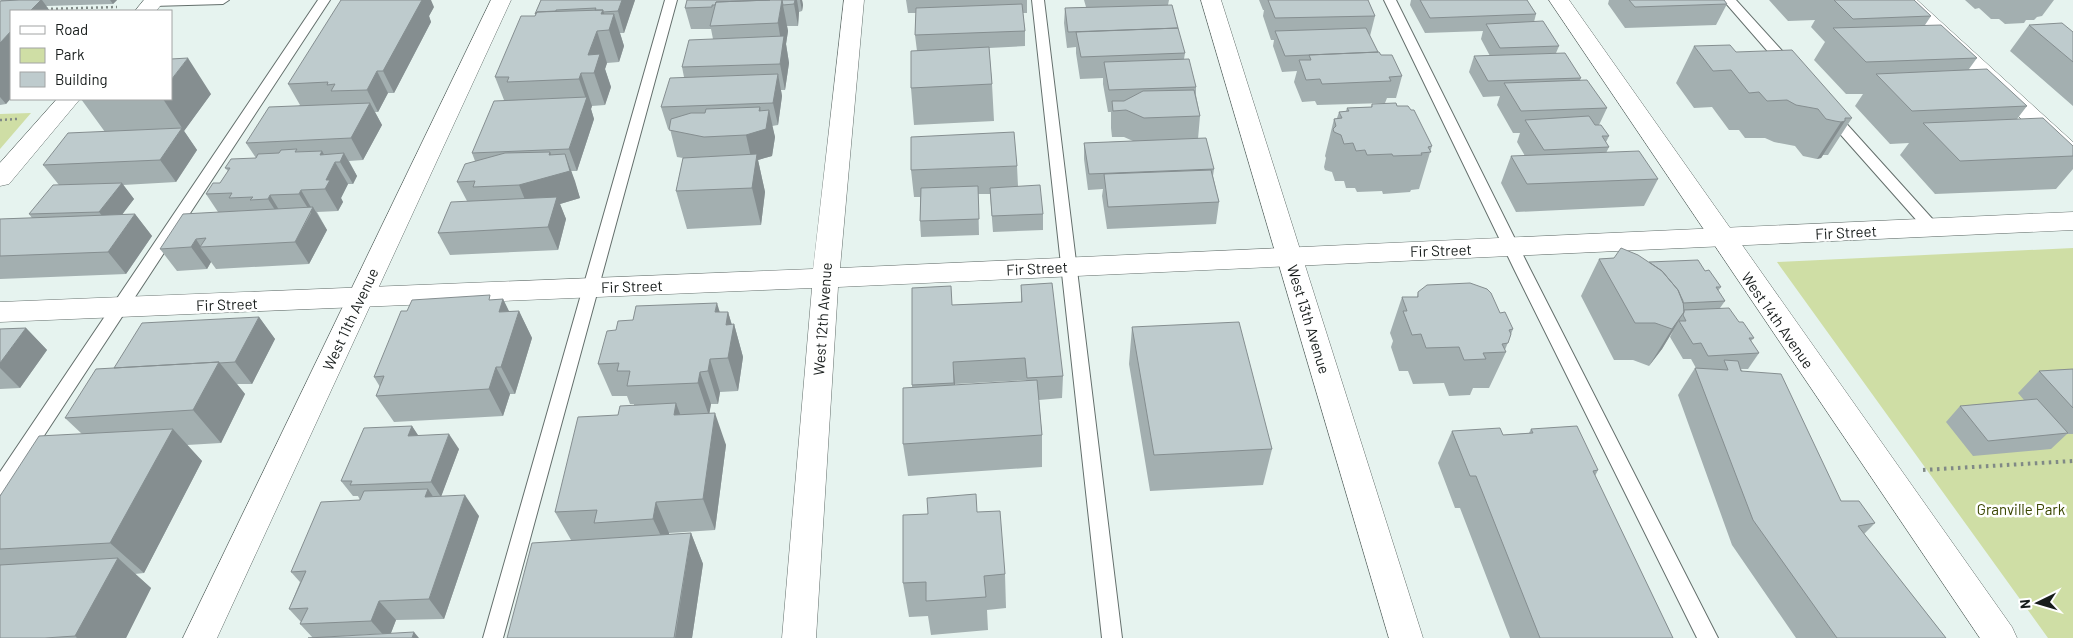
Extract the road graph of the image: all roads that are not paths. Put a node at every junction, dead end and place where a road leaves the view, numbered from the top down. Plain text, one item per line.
1 (223, 0) edge
2 (324, 0) edge
3 (501, 0) edge
4 (671, 0) edge
5 (854, 0) edge
6 (1038, 0) edge
7 (1211, 0) edge
8 (1390, 0) edge
9 (1558, 0) edge
10 (1729, 0) edge
11 (1905, 0) edge
12 (151, 4) edge
13 (1799, 78) edge
14 (69, 100) edge
15 (1819, 101) edge
16 (2073, 155) edge
17 (0, 178) edge
18 (2073, 221) edge
19 (1932, 228) junction
20 (1722, 238) junction
21 (1511, 247) junction
22 (1290, 257) junction
23 (1070, 267) junction
24 (825, 278) junction
25 (591, 288) junction
26 (360, 298) junction
27 (119, 308) junction
28 (0, 312) edge
29 (0, 487) edge
30 (200, 638) edge
31 (493, 638) edge
32 (799, 638) edge
33 (1112, 638) edge
34 (1406, 638) edge
35 (1708, 638) edge
36 (2000, 638) edge

1 - 12 lane
2 - 27 lane
3 - 26 street, West 11th Avenue
4 - 25 lane
5 - 24 street, West 12th Avenue
6 - 23 lane
7 - 22 street, West 13th Avenue
8 - 21 lane
9 - 20 street, West 14th Avenue
10 - 13 lane
11 - 16 street
14 - 17 street
15 - 19 lane
18 - 19 street, Fir Street
19 - 20 street, Fir Street
20 - 21 street, Fir Street
20 - 36 street, West 14th Avenue
21 - 22 street, Fir Street
21 - 35 lane
22 - 23 street, Fir Street
22 - 34 street, West 13th Avenue
23 - 24 street, Fir Street
23 - 33 lane
24 - 25 street, Fir Street
24 - 32 street, West 12th Avenue
25 - 26 street, Fir Street
25 - 31 lane
26 - 27 street, Fir Street
26 - 30 street, West 11th Avenue
27 - 28 street, Fir Street
27 - 29 lane

